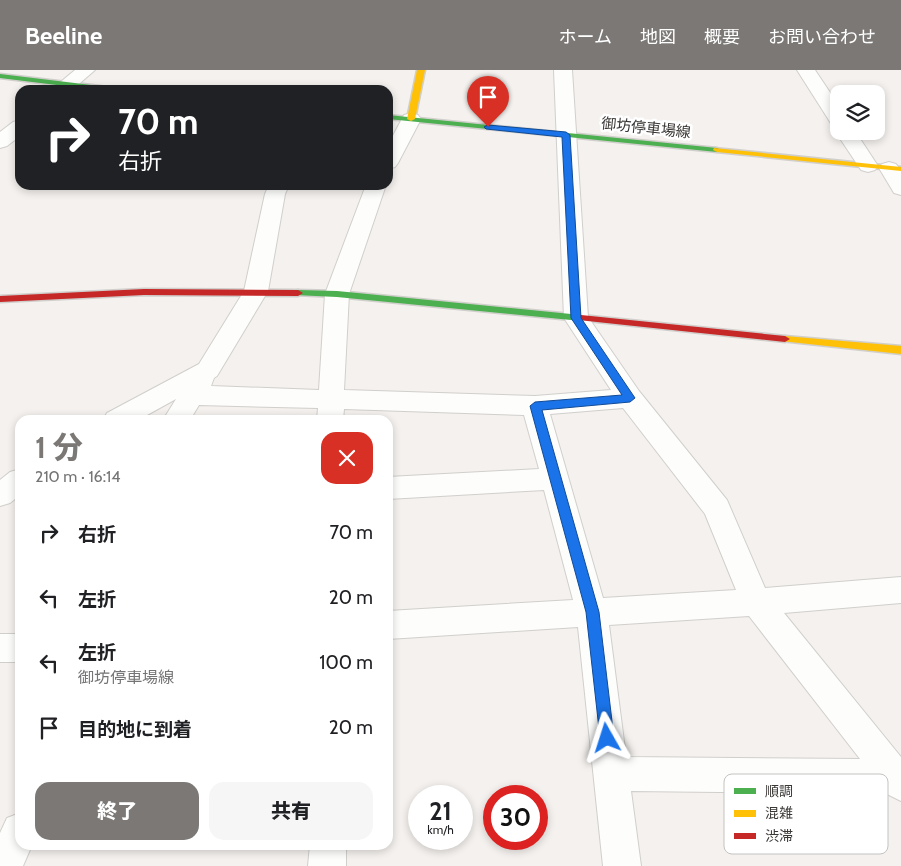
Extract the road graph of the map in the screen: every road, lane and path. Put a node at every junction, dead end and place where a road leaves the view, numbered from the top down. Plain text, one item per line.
1 (86, 70) edge
2 (421, 70) edge
3 (563, 70) edge
4 (806, 70) edge
5 (0, 76) edge
6 (47, 85) edge
7 (67, 85) edge
8 (830, 107) edge
9 (393, 118) edge
10 (411, 120) junction
11 (15, 130) edge
12 (566, 135) junction
13 (852, 140) edge
14 (0, 142) edge
15 (393, 154) edge
16 (868, 166) junction
17 (895, 168) edge
18 (901, 188) edge
19 (277, 190) edge
20 (374, 190) edge
21 (256, 291) junction
22 (337, 294) junction
23 (0, 299) edge
24 (576, 318) junction
25 (901, 350) edge
26 (208, 370) junction
27 (192, 395) junction
28 (630, 398) junction
29 (535, 406) junction
30 (330, 409) edge
31 (125, 415) edge
32 (179, 415) edge
33 (555, 479) junction
34 (15, 484) edge
35 (393, 488) edge
36 (0, 495) edge
37 (901, 590) edge
38 (756, 602) junction
39 (592, 612) junction
40 (393, 625) edge
41 (0, 648) edge
42 (15, 648) edge
43 (611, 774) junction
44 (724, 776) edge
45 (899, 779) edge
46 (15, 846) edge
47 (328, 850) edge
48 (9, 863) edge
49 (327, 866) edge
50 (622, 866) edge

1 - 7 street
2 - 10 street
3 - 12 street
4 - 8 street
5 - 6 street
9 - 10 street, 御坊停車場線
10 - 12 street, 御坊停車場線
10 - 15 street
11 - 14 street
12 - 16 street, 御坊停車場線
12 - 24 street
13 - 16 street
16 - 17 street, 御坊停車場線
17 - 18 street
19 - 21 street
20 - 22 street
21 - 22 street
21 - 23 street
21 - 26 street
22 - 24 street
22 - 30 street
24 - 25 street
24 - 28 street
26 - 27 street
26 - 31 street
27 - 30 street
27 - 32 street
28 - 29 street
28 - 38 street
29 - 30 street
29 - 33 street
33 - 35 street
33 - 39 street
34 - 36 street
37 - 38 street
38 - 39 street
38 - 45 street
39 - 40 street
39 - 43 street
41 - 42 street
43 - 44 street
43 - 50 street
46 - 48 street
47 - 49 street

